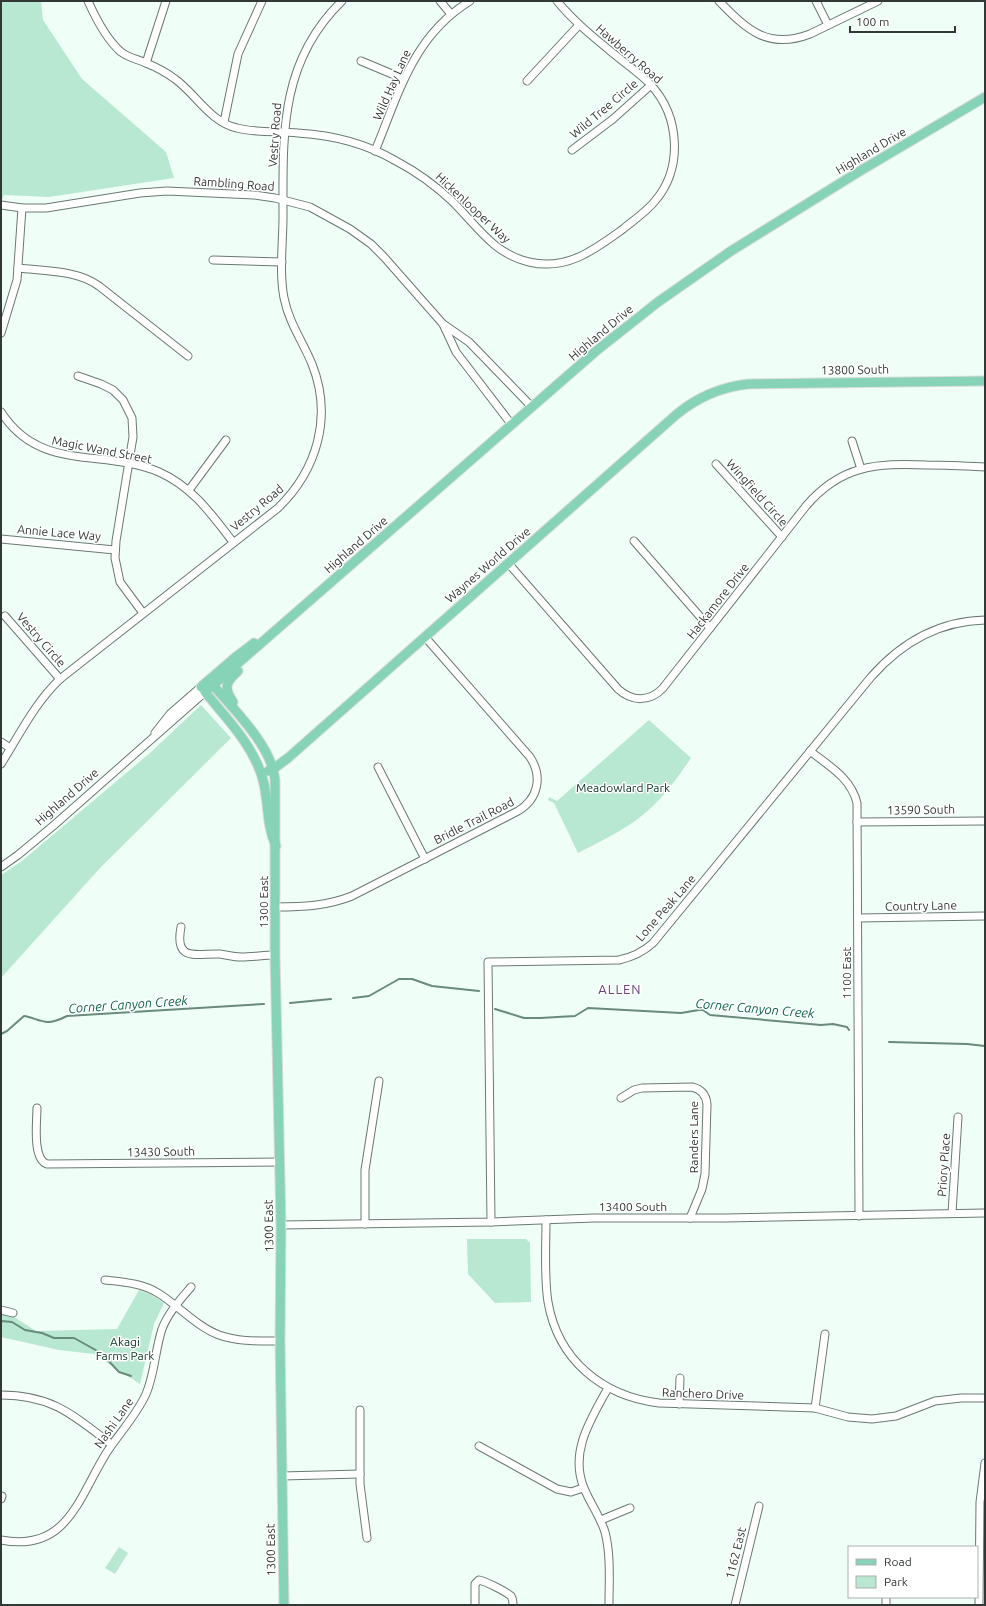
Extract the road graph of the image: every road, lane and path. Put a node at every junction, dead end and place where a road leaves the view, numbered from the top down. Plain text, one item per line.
1 (88, 1) edge
2 (166, 1) edge
3 (262, 1) edge
4 (342, 1) edge
5 (440, 1) edge
6 (470, 1) edge
7 (557, 1) edge
8 (719, 1) edge
9 (816, 1) edge
10 (878, 1) edge
11 (451, 14) junction
12 (579, 25) junction
13 (828, 25) junction
14 (361, 61) dead end
15 (146, 63) junction
16 (404, 79) junction
17 (528, 81) dead end
18 (651, 85) junction
19 (985, 97) edge
20 (224, 122) junction
21 (284, 132) junction
22 (572, 150) dead end
23 (375, 151) junction
24 (283, 199) junction
25 (1, 205) edge
26 (22, 208) junction
27 (640, 216) joint
28 (214, 260) dead end
29 (282, 262) junction
30 (18, 268) junction
31 (443, 324) junction
32 (1, 333) edge
33 (188, 356) dead end
34 (78, 376) dead end
35 (985, 381) edge
36 (725, 388) joint
37 (532, 407) junction
38 (1, 412) edge
39 (512, 425) junction
40 (226, 440) dead end
41 (852, 441) dead end
42 (129, 464) junction
43 (716, 464) dead end
44 (985, 467) edge
45 (861, 469) junction
46 (189, 490) junction
47 (782, 537) junction
48 (1, 539) edge
49 (233, 542) junction
50 (634, 542) dead end
51 (115, 550) junction
52 (508, 564) junction
53 (143, 614) junction
54 (5, 616) dead end
55 (985, 620) edge
56 (710, 628) junction
57 (268, 637) junction
58 (425, 637) junction
59 (60, 679) junction
60 (213, 685) junction
61 (203, 690) junction
62 (243, 721) junction
63 (1, 742) edge
64 (10, 748) junction
65 (810, 751) junction
66 (1, 764) edge
67 (378, 767) dead end
68 (259, 768) junction
69 (273, 769) junction
70 (985, 821) edge
71 (858, 822) junction
72 (276, 846) junction
73 (425, 858) junction
74 (1, 867) edge
75 (276, 907) junction
76 (985, 916) edge
77 (858, 918) junction
78 (181, 927) dead end
79 (276, 955) junction
80 (379, 1081) dead end
81 (621, 1098) dead end
82 (37, 1108) dead end
83 (958, 1117) dead end
84 (280, 1162) junction
85 (952, 1213) junction
86 (985, 1213) edge
87 (859, 1216) junction
88 (690, 1218) junction
89 (546, 1220) junction
90 (491, 1222) junction
91 (365, 1224) junction
92 (281, 1225) junction
93 (105, 1280) dead end
94 (191, 1287) dead end
95 (176, 1306) junction
96 (1, 1310) edge
97 (13, 1313) dead end
98 (825, 1334) dead end
99 (280, 1341) junction
100 (680, 1378) dead end
101 (608, 1388) junction
102 (1, 1395) edge
103 (985, 1398) edge
104 (679, 1404) junction
105 (815, 1408) junction
106 (360, 1410) dead end
107 (111, 1444) junction
108 (478, 1446) dead end
109 (985, 1463) edge
110 (360, 1474) junction
111 (282, 1476) junction
112 (584, 1488) junction
113 (759, 1506) dead end
114 (630, 1508) dead end
115 (601, 1520) junction
116 (367, 1538) dead end
117 (1, 1540) edge
118 (513, 1604) edge
119 (284, 1605) edge
120 (475, 1605) edge
121 (609, 1605) edge
122 (735, 1605) edge
123 (979, 1605) edge

1 - 15 street, Hickenlooper Way
2 - 15 street
3 - 20 street
4 - 21 street, Vestry Road
5 - 11 street
6 - 11 street, Wild Hay Lane
7 - 12 street, Hawberry Road
8 - 13 street
9 - 13 street
10 - 13 street
11 - 16 street, Wild Hay Lane
12 - 17 street
12 - 18 street, Hawberry Road
14 - 16 street
15 - 20 street, Hickenlooper Way
16 - 23 street, Wild Hay Lane
18 - 22 street, Wild Tree Circle
18 - 27 street, Hawberry Road
19 - 37 main road, Highland Drive
20 - 21 street, Hickenlooper Way
21 - 23 street, Hickenlooper Way
21 - 24 street, Vestry Road
23 - 27 street, Hickenlooper Way
24 - 26 street, Rambling Road
24 - 29 street, Vestry Road
24 - 31 street, Rambling Road
25 - 26 street, Rambling Road
26 - 30 street
28 - 29 street
29 - 49 street, Vestry Road
30 - 32 street
30 - 33 street
31 - 37 street, Rambling Road
31 - 39 street, Rambling Road
34 - 42 street
35 - 36 main road, 13800 South
36 - 52 main road, Waynes World Drive
37 - 39 main road, Highland Drive
38 - 42 street, Magic Wand Street
39 - 57 main road, Highland Drive
40 - 46 street
41 - 45 street
42 - 46 street, Magic Wand Street
42 - 51 street
43 - 47 street, Wingfield Circle
44 - 45 street, Hackamore Drive
45 - 47 street, Hackamore Drive
46 - 49 street, Magic Wand Street
47 - 56 street, Hackamore Drive
48 - 51 street, Annie Lace Way
49 - 53 street, Vestry Road
50 - 56 street
51 - 53 street
52 - 56 street, Hackamore Drive
52 - 58 main road, Waynes World Drive
53 - 59 street, Vestry Road
54 - 59 street, Vestry Circle
55 - 65 street, Lone Peak Lane
57 - 60 main road, Highland Drive
57 - 61 main road, Highland Drive
57 - 62 main road
58 - 69 main road, Waynes World Drive
58 - 73 street, Bridle Trail Road
59 - 64 street, Vestry Road
60 - 61 main road, Highland Drive
60 - 62 main road, 1300 East
61 - 68 main road, 1300 East
61 - 74 street, Highland Drive
62 - 69 main road, 1300 East
63 - 64 street
64 - 66 street, Vestry Road
65 - 71 street, 1100 East
65 - 90 street, Lone Peak Lane
67 - 73 street
68 - 69 main road
68 - 72 main road, 1300 East
69 - 72 main road, 1300 East
70 - 71 street, 13590 South
71 - 77 street, 1100 East
72 - 75 main road, 1300 East
73 - 75 street, Bridle Trail Road
75 - 79 main road, 1300 East
76 - 77 street, Country Lane
77 - 87 street, 1100 East
78 - 79 street
79 - 84 main road, 1300 East
80 - 91 street
81 - 88 street, Randers Lane
82 - 84 street, 13430 South
83 - 85 street, Priory Place
84 - 92 main road, 1300 East
85 - 86 street, 13400 South
85 - 87 street, 13400 South
87 - 88 street, 13400 South
88 - 89 street, 13400 South
89 - 90 street, 13400 South
89 - 101 street, Ranchero Drive
90 - 91 street, 13400 South
91 - 92 street, 13400 South
92 - 99 main road, 1300 East
93 - 95 street
94 - 95 street, Nashi Lane
95 - 99 street
95 - 107 street, Nashi Lane
96 - 97 street
98 - 105 street
99 - 111 main road, 1300 East
100 - 104 street
101 - 104 street, Ranchero Drive
101 - 112 street
102 - 107 street
103 - 105 street, Ranchero Drive
104 - 105 street, Ranchero Drive
106 - 110 street
107 - 117 street, Nashi Lane
108 - 112 street
109 - 123 street
110 - 111 street
110 - 116 street
111 - 119 main road, 1300 East
112 - 115 street
113 - 122 street, 1162 East
114 - 115 street
115 - 121 street
118 - 120 street

